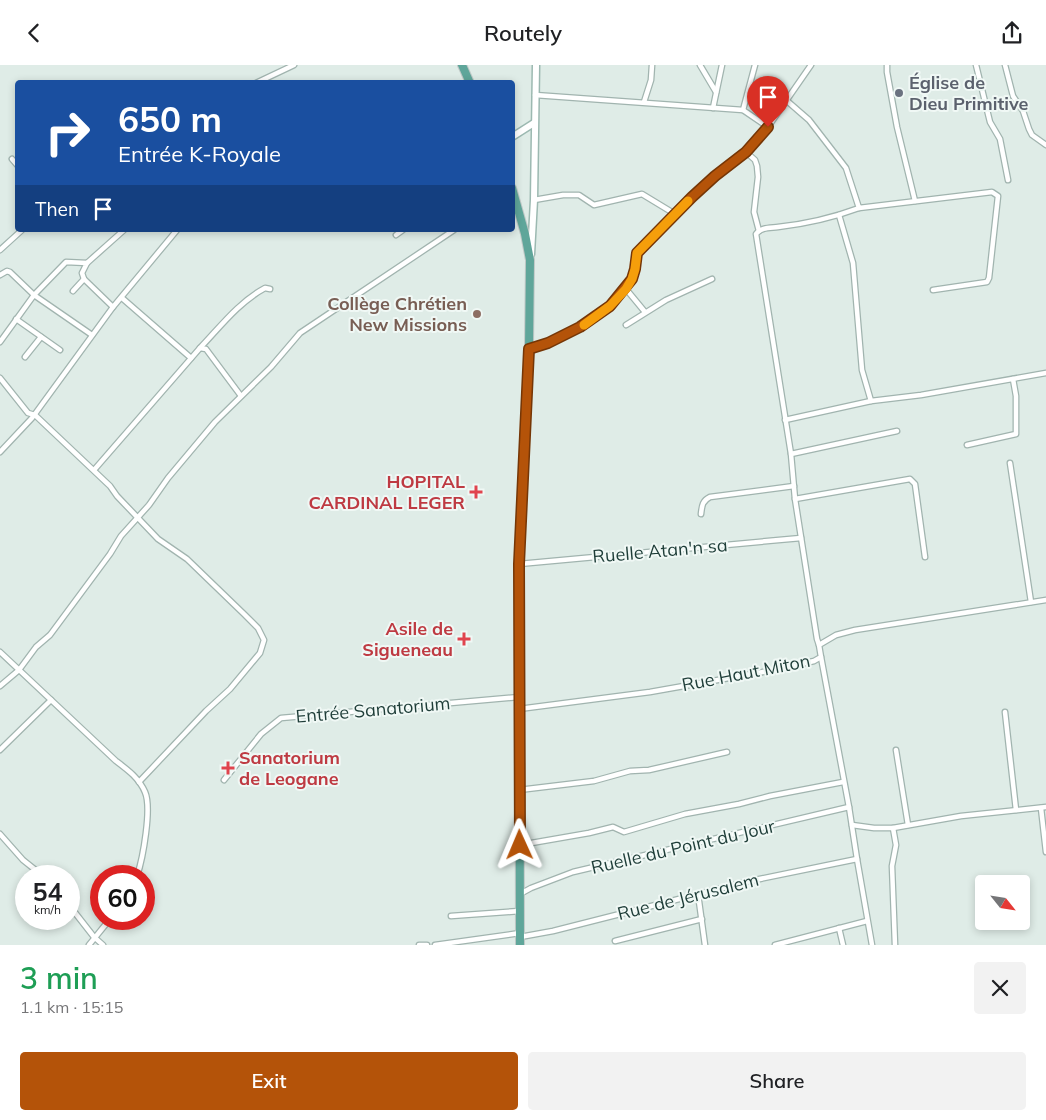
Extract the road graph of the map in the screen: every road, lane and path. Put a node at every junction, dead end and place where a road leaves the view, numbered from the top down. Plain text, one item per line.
1 (294, 65) edge
2 (462, 65) edge
3 (536, 65) edge
4 (652, 65) edge
5 (700, 65) edge
6 (722, 65) edge
7 (756, 65) edge
8 (811, 65) edge
9 (887, 65) edge
10 (976, 65) edge
11 (1005, 65) edge
12 (262, 80) edge
13 (469, 80) edge
14 (716, 92) junction
15 (535, 95) junction
16 (786, 100) junction
17 (644, 102) junction
18 (713, 108) junction
19 (743, 110) junction
20 (534, 123) junction
21 (768, 127) junction
22 (515, 135) edge
23 (1046, 145) edge
24 (746, 152) junction
25 (12, 159) dead end
26 (15, 162) edge
27 (1008, 180) dead end
28 (515, 198) edge
29 (534, 200) junction
30 (915, 201) junction
31 (858, 208) junction
32 (675, 214) junction
33 (839, 215) junction
34 (759, 231) junction
35 (20, 232) edge
36 (122, 232) edge
37 (175, 232) edge
38 (400, 232) edge
39 (451, 232) edge
40 (396, 235) dead end
41 (0, 250) edge
42 (530, 260) junction
43 (75, 263) junction
44 (88, 263) junction
45 (82, 273) junction
46 (0, 275) edge
47 (84, 279) junction
48 (712, 279) dead end
49 (270, 289) dead end
50 (626, 289) junction
51 (933, 290) dead end
52 (73, 291) dead end
53 (34, 295) junction
54 (122, 298) junction
55 (113, 307) junction
56 (645, 312) junction
57 (16, 319) junction
58 (626, 325) dead end
59 (92, 335) junction
60 (41, 337) junction
61 (0, 342) edge
62 (200, 348) junction
63 (529, 349) junction
64 (60, 350) dead end
65 (26, 357) dead end
66 (191, 358) junction
67 (1046, 373) edge
68 (1014, 379) junction
69 (1, 381) edge
70 (241, 395) junction
71 (872, 401) junction
72 (35, 415) junction
73 (786, 419) junction
74 (897, 431) dead end
75 (967, 445) dead end
76 (0, 452) edge
77 (791, 453) junction
78 (1010, 463) dead end
79 (94, 470) junction
80 (794, 486) junction
81 (795, 499) junction
82 (701, 514) dead end
83 (137, 518) junction
84 (801, 538) junction
85 (925, 557) dead end
86 (519, 564) junction
87 (1046, 600) edge
88 (1031, 602) junction
89 (819, 645) junction
90 (0, 652) edge
91 (821, 657) junction
92 (19, 670) junction
93 (0, 686) edge
94 (519, 697) junction
95 (51, 700) junction
96 (519, 709) junction
97 (1005, 712) dead end
98 (896, 750) dead end
99 (0, 751) edge
100 (727, 752) dead end
101 (224, 780) dead end
102 (139, 782) junction
103 (844, 782) junction
104 (519, 790) junction
105 (850, 807) junction
106 (1043, 807) edge
107 (1016, 810) junction
108 (852, 825) junction
109 (908, 825) junction
110 (893, 828) junction
111 (0, 834) edge
112 (520, 845) junction
113 (1046, 852) edge
114 (856, 859) junction
115 (29, 865) edge
116 (139, 865) edge
117 (698, 894) junction
118 (519, 895) junction
119 (520, 911) junction
120 (452, 916) dead end
121 (80, 919) edge
122 (702, 919) junction
123 (867, 921) junction
124 (839, 928) junction
125 (100, 930) edge
126 (94, 937) junction
127 (520, 938) edge
128 (615, 941) dead end
129 (89, 945) edge
130 (103, 945) edge
131 (419, 945) edge
132 (427, 945) edge
133 (435, 945) edge
134 (705, 945) edge
135 (775, 945) edge
136 (843, 945) edge
137 (872, 945) edge
138 (895, 945) edge

1 - 12 street
2 - 13 main road
3 - 15 main road
4 - 17 street
5 - 14 street
6 - 14 street
7 - 19 street
8 - 16 street
9 - 30 street
10 - 27 street
11 - 23 street
14 - 18 street
15 - 17 street
15 - 20 main road
16 - 21 street
16 - 31 street
17 - 18 street
18 - 19 street
19 - 21 street
20 - 22 main road
20 - 29 main road
21 - 24 street
24 - 32 street
24 - 34 street
25 - 26 street
28 - 42 main road
29 - 32 street
29 - 42 main road
30 - 31 street
30 - 51 street
31 - 33 street
32 - 50 street
33 - 34 street
33 - 71 street
34 - 73 street
35 - 41 street
36 - 44 street
37 - 54 street
38 - 40 street
39 - 70 street
42 - 63 main road
43 - 44 street
43 - 45 street
43 - 53 street
44 - 45 street
45 - 47 street
46 - 53 street
47 - 52 street
47 - 55 street
48 - 56 street
49 - 62 street
50 - 56 street
50 - 63 street
53 - 57 street
53 - 59 street
54 - 55 street
54 - 66 street
55 - 59 street
56 - 58 street
57 - 60 street
57 - 61 street
59 - 72 street
60 - 64 street
60 - 65 street
62 - 66 street
62 - 70 street
63 - 86 main road
66 - 79 street
67 - 68 street
68 - 71 street
68 - 75 street
69 - 72 street
70 - 83 street
71 - 73 street
72 - 76 street
72 - 79 street
73 - 77 street
74 - 77 street
77 - 80 street
78 - 88 street
79 - 83 street
80 - 81 street
80 - 82 street
81 - 84 street
81 - 85 street
83 - 92 street
83 - 102 street
84 - 86 street, Ruelle Atan'n sa
84 - 89 street
86 - 94 main road
87 - 88 street, Rue Haut Miton
88 - 89 street, Rue Haut Miton
89 - 91 street, Rue Haut Miton
90 - 92 street
91 - 96 street, Rue Haut Miton
91 - 103 street
92 - 93 street
92 - 95 street
94 - 96 main road
94 - 101 street, Entrée Sanatorium
95 - 99 street
95 - 102 street
96 - 104 main road
97 - 107 street
98 - 109 street
100 - 104 street
102 - 116 street
103 - 105 street
103 - 112 street
104 - 112 main road
105 - 108 street
105 - 118 street, Ruelle du Point du Jour
106 - 107 street
106 - 113 street
107 - 109 street
108 - 110 street
108 - 114 street
109 - 110 street
110 - 138 street
111 - 115 street
112 - 118 main road
114 - 117 street, Rue de Jérusalem
114 - 123 street
117 - 122 street
117 - 127 street, Rue de Jérusalem
118 - 119 main road
119 - 120 street
119 - 127 main road
121 - 126 street
122 - 128 street
122 - 134 street
123 - 124 street
123 - 137 street
124 - 135 street
124 - 136 street
125 - 126 street
126 - 129 street
126 - 130 street
127 - 133 street, Rue de Jérusalem
131 - 132 street

